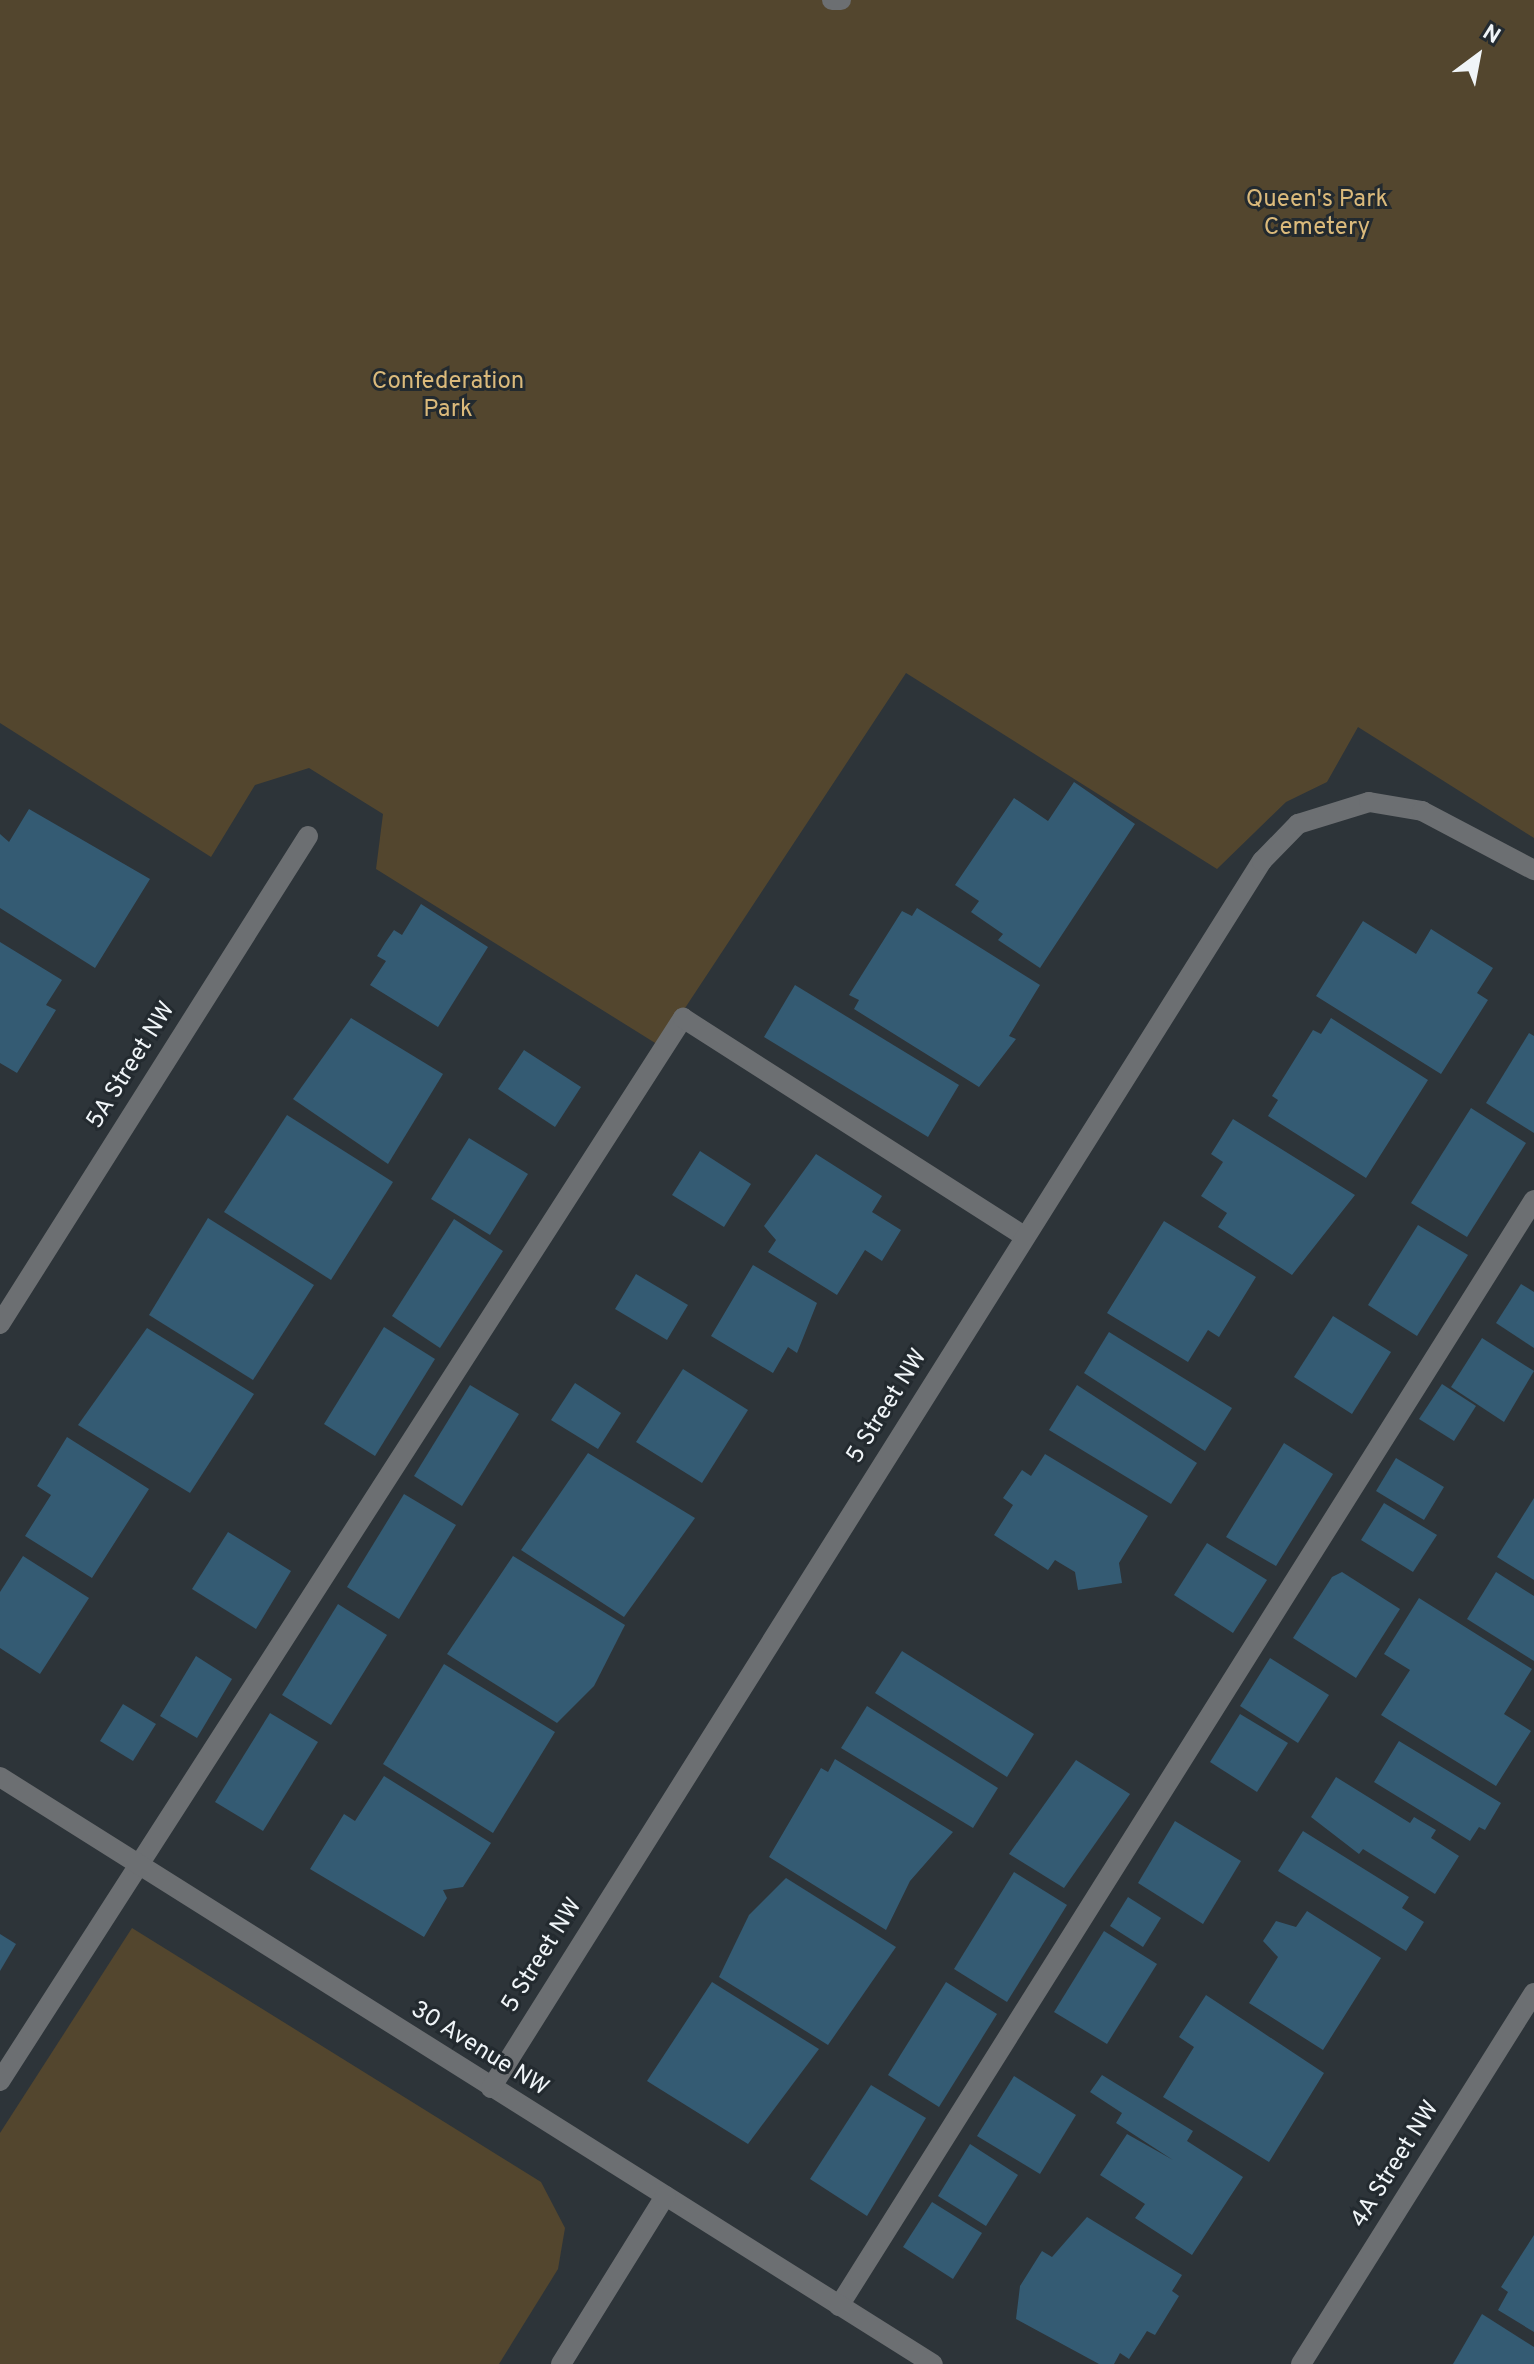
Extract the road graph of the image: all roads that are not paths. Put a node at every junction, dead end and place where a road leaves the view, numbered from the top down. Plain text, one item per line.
1 (832, 0) edge
2 (841, 0) edge
3 (308, 836) dead end
4 (1534, 870) edge
5 (1534, 1200) edge
6 (1025, 1237) junction
7 (0, 1324) edge
8 (0, 1777) edge
9 (136, 1863) junction
10 (1534, 1993) edge
11 (0, 2081) edge
12 (491, 2088) junction
13 (665, 2196) junction
14 (839, 2306) junction
15 (561, 2364) edge
16 (933, 2364) edge
17 (1301, 2364) edge

1 - 2 street
3 - 7 street, 5A Street NW
4 - 6 street, 5 Street NW
5 - 14 street
6 - 9 street
6 - 12 street, 5 Street NW
8 - 9 street, 30 Avenue NW
9 - 11 street
9 - 12 street, 30 Avenue NW
10 - 17 street, 4A Street NW
12 - 13 street, 30 Avenue NW
13 - 14 street, 30 Avenue NW
13 - 15 street
14 - 16 street, 30 Avenue NW

